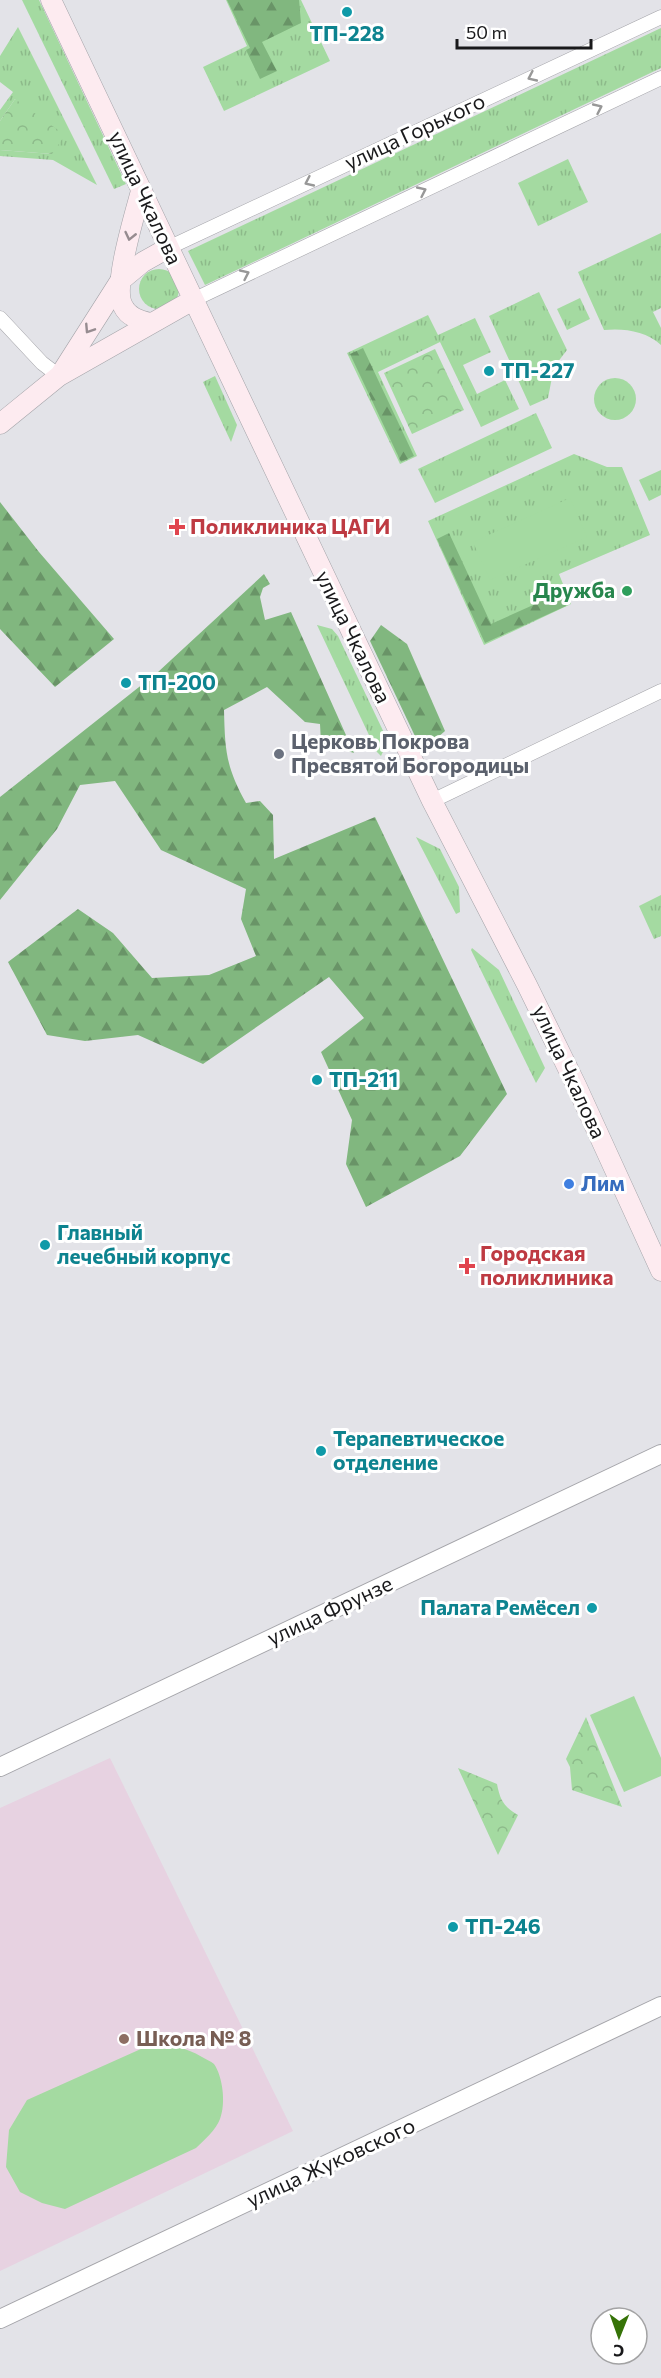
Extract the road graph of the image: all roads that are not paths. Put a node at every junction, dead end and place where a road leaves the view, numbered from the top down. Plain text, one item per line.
1 (51, 0) edge
2 (661, 17) edge
3 (661, 78) edge
4 (141, 191) junction
5 (168, 248) junction
6 (120, 281) junction
7 (193, 300) junction
8 (0, 318) edge
9 (150, 323) junction
10 (58, 376) junction
11 (0, 424) edge
12 (661, 691) edge
13 (432, 801) junction
14 (661, 1271) edge
15 (661, 1454) edge
16 (0, 1767) edge
17 (661, 2006) edge
18 (0, 2319) edge

1 - 4 main road, улица Чкалова
2 -> 5 street, улица Горького
7 -> 3 street
4 - 5 main road, улица Чкалова
4 -> 6 main road
5 - 6 main road
5 - 7 main road, улица Чкалова
6 - 9 main road
6 -> 10 main road
7 - 9 main road
7 - 13 main road, улица Чкалова
8 - 10 street
9 - 10 main road
10 - 11 main road
12 - 13 street
13 - 14 main road, улица Чкалова
15 - 16 street, улица Фрунзе
17 - 18 street, улица Жуковского

